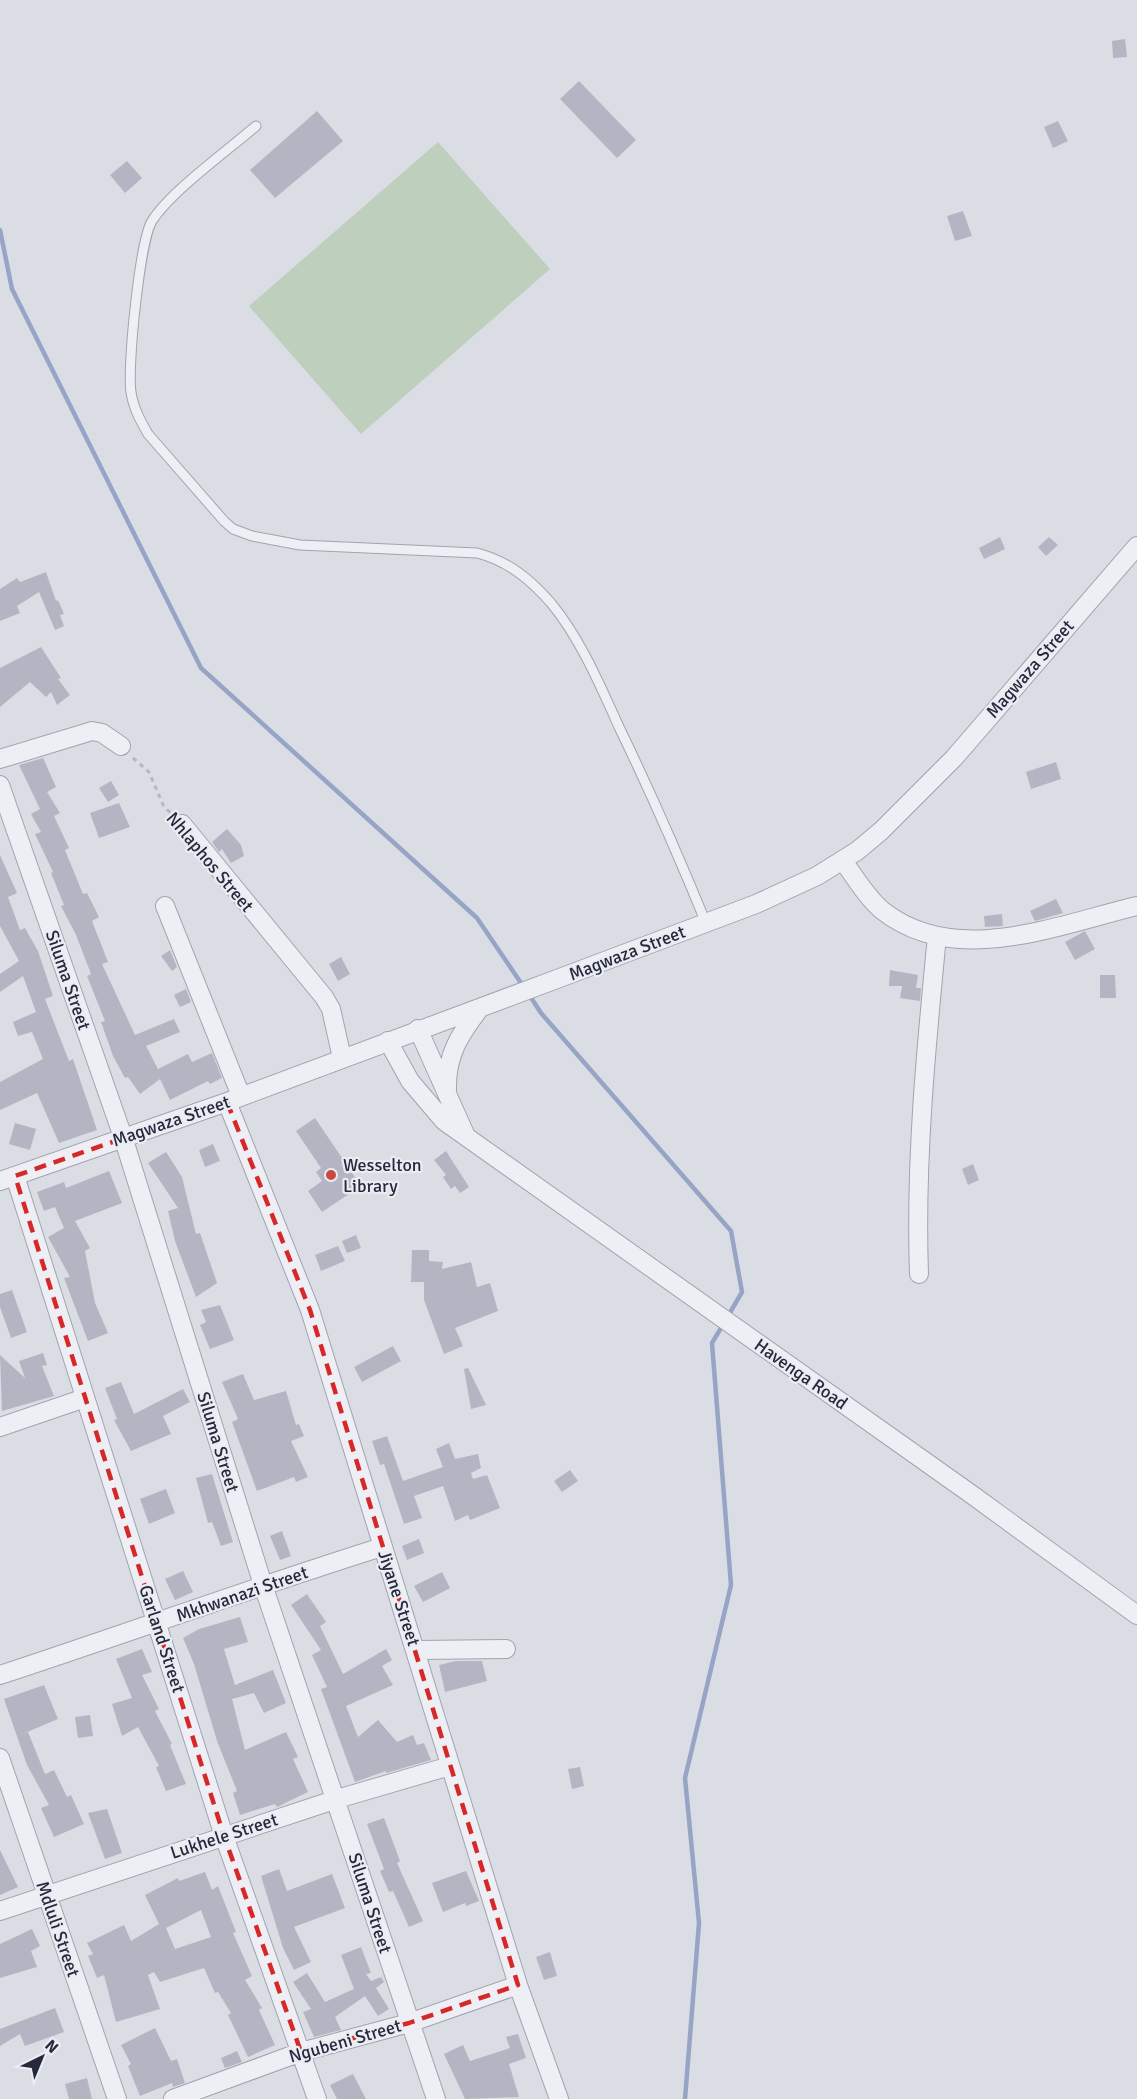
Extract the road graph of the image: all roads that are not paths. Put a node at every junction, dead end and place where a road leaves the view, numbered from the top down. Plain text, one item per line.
1 (256, 126) dead end
2 (1137, 546) edge
3 (121, 746) road end
4 (0, 759) edge
5 (0, 785) edge
6 (182, 824) road end
7 (843, 861) junction
8 (165, 906) dead end
9 (1137, 906) edge
10 (706, 923) junction
11 (937, 936) junction
12 (480, 1008) junction
13 (418, 1029) junction
14 (388, 1041) junction
15 (342, 1058) junction
16 (447, 1095) junction
17 (234, 1099) junction
18 (465, 1134) junction
19 (123, 1137) junction
20 (8, 1178) edge
21 (919, 1274) dead end
22 (85, 1398) junction
23 (0, 1427) edge
24 (382, 1547) junction
25 (263, 1584) junction
26 (1137, 1615) edge
27 (157, 1623) junction
28 (506, 1649) dead end
29 (417, 1650) junction
30 (0, 1675) edge
31 (0, 1758) edge
32 (450, 1766) junction
33 (337, 1799) junction
34 (224, 1836) junction
35 (47, 1895) junction
36 (0, 1911) edge
37 (518, 1985) junction
38 (409, 2023) junction
39 (301, 2052) junction
40 (117, 2099) edge
41 (173, 2099) edge
42 (317, 2099) edge
43 (436, 2099) edge
44 (560, 2099) edge

1 - 10 lane
2 - 7 street, Magwaza Street
3 - 4 street
5 - 19 street, Siluma Street
6 - 15 street, Nhlaphos Street
7 - 10 street, Magwaza Street
7 - 11 street
8 - 17 street, Jiyane Street
9 - 11 street
10 - 12 street, Magwaza Street
11 - 21 street
12 - 13 street, Magwaza Street
12 - 16 street
13 - 14 street, Magwaza Street
13 - 16 street, Havenga Road
14 - 15 street, Magwaza Street
14 - 18 street, Havenga Road
15 - 17 street, Magwaza Street
16 - 18 street, Havenga Road
17 - 19 street, Magwaza Street
17 - 24 street, Jiyane Street
18 - 26 street, Havenga Road
19 - 20 street, Magwaza Street
19 - 25 street, Siluma Street
20 - 22 street, Garland Street
22 - 23 street
22 - 27 street, Garland Street
24 - 25 street, Mkhwanazi Street
24 - 29 street, Jiyane Street
25 - 27 street, Mkhwanazi Street
25 - 33 street, Siluma Street
27 - 30 street, Mkhwanazi Street
27 - 34 street, Garland Street
28 - 29 street
29 - 32 street, Jiyane Street
31 - 35 street, Mdluli Street
32 - 33 street, Lukhele Street
32 - 37 street, Jiyane Street
33 - 34 street, Lukhele Street
33 - 38 street, Siluma Street
34 - 35 street, Lukhele Street
34 - 39 street, Garland Street
35 - 36 street, Lukhele Street
35 - 40 street, Mdluli Street
37 - 38 street, Ngubeni Street
37 - 44 street, Jiyane Street
38 - 39 street, Ngubeni Street
38 - 43 street, Siluma Street
39 - 41 street, Ngubeni Street
39 - 42 street, Garland Street

